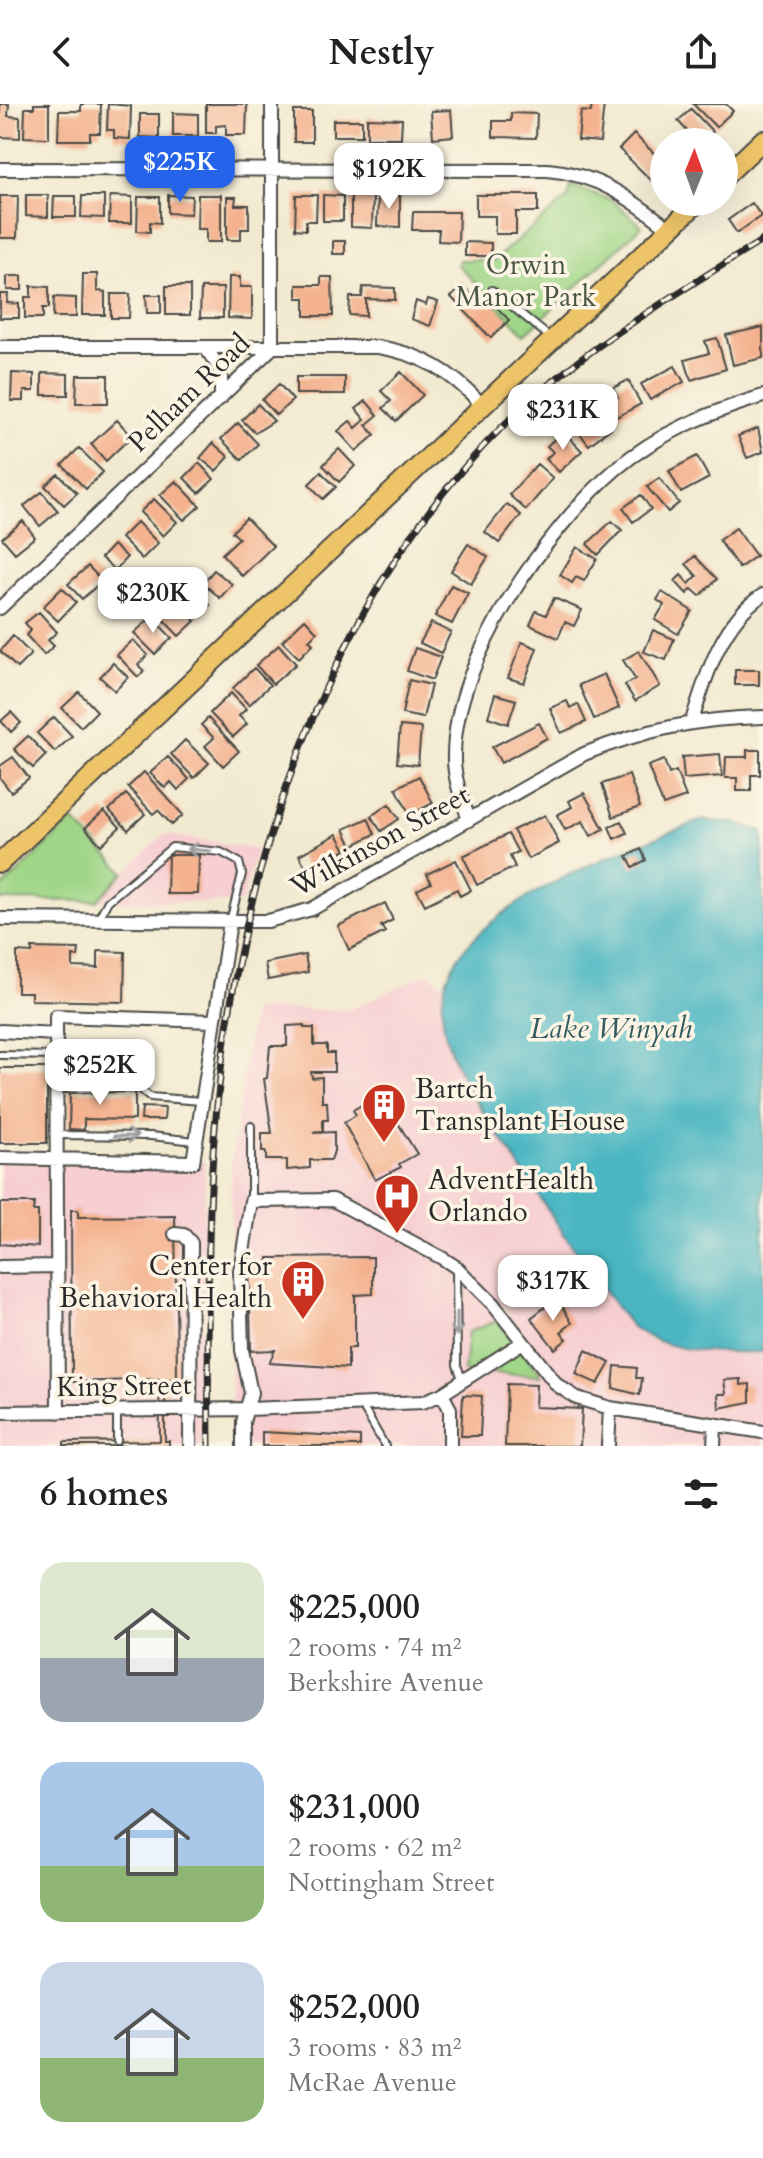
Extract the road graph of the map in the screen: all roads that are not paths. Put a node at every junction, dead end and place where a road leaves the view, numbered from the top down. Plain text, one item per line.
1 (272, 104) edge
2 (763, 140) edge
3 (738, 164) edge
4 (0, 169) edge
5 (272, 169) junction
6 (683, 216) edge
7 (670, 229) junction
8 (492, 290) dead end
9 (552, 339) junction
10 (0, 347) edge
11 (205, 347) junction
12 (272, 348) junction
13 (763, 396) edge
14 (221, 399) junction
15 (482, 405) junction
16 (763, 595) edge
17 (0, 608) edge
18 (763, 717) edge
19 (692, 721) junction
20 (469, 820) junction
21 (0, 863) edge
22 (0, 919) edge
23 (97, 921) junction
24 (230, 922) junction
25 (213, 1021) junction
26 (0, 1031) edge
27 (56, 1034) junction
28 (0, 1055) edge
29 (56, 1056) junction
30 (56, 1089) junction
31 (201, 1101) junction
32 (251, 1126) dead end
33 (56, 1135) junction
34 (195, 1141) junction
35 (57, 1157) junction
36 (0, 1158) edge
37 (251, 1201) junction
38 (175, 1234) dead end
39 (57, 1266) junction
40 (0, 1267) edge
41 (456, 1267) junction
42 (523, 1342) junction
43 (462, 1379) junction
44 (442, 1394) junction
45 (362, 1406) junction
46 (610, 1408) junction
47 (190, 1409) junction
48 (248, 1409) junction
49 (117, 1411) junction
50 (0, 1412) edge
51 (58, 1412) junction
52 (715, 1425) junction
53 (763, 1432) edge
54 (117, 1441) dead end
55 (190, 1446) edge
56 (243, 1446) edge
57 (385, 1446) edge
58 (450, 1446) edge
59 (608, 1446) edge
60 (714, 1446) edge

1 - 5 street, Pelham Road
2 - 3 main road
4 - 5 street
5 - 7 street
5 - 12 street, Pelham Road
6 - 7 main road
7 - 9 main road
8 - 9 lane
9 - 15 main road
10 - 11 street
11 - 12 street
11 - 14 street
12 - 14 street, Pelham Road
12 - 15 street
13 - 20 street
14 - 17 street, Pelham Road
15 - 21 main road
16 - 19 street
18 - 19 street, Wilkinson Street
19 - 20 street, Wilkinson Street
20 - 24 street, Wilkinson Street
22 - 23 street, Wilkinson Street
23 - 24 street, Wilkinson Street
24 -> 23 lane
24 - 25 street
25 - 27 street
25 - 31 street
26 - 27 street
27 - 29 street
28 - 29 lane
29 - 30 street
30 - 31 lane
30 - 33 street
31 - 34 street
32 - 37 lane
33 -> 34 lane
33 - 35 street
34 - 35 street
35 - 36 street
35 - 39 street
37 - 41 street
37 - 48 street
38 - 47 street
39 - 40 street
39 - 51 street
41 - 42 street
41 -> 43 lane
42 - 43 street
42 - 46 street
43 - 44 street
44 - 45 street, King Street
44 - 58 street
45 - 48 street, King Street
45 - 57 lane
46 - 52 street
46 - 59 street
47 - 48 street, King Street
47 - 49 street, King Street
47 - 55 street
48 - 56 street
49 - 51 street, King Street
49 - 54 lane
50 - 51 street, King Street
52 - 53 street
52 - 60 street

